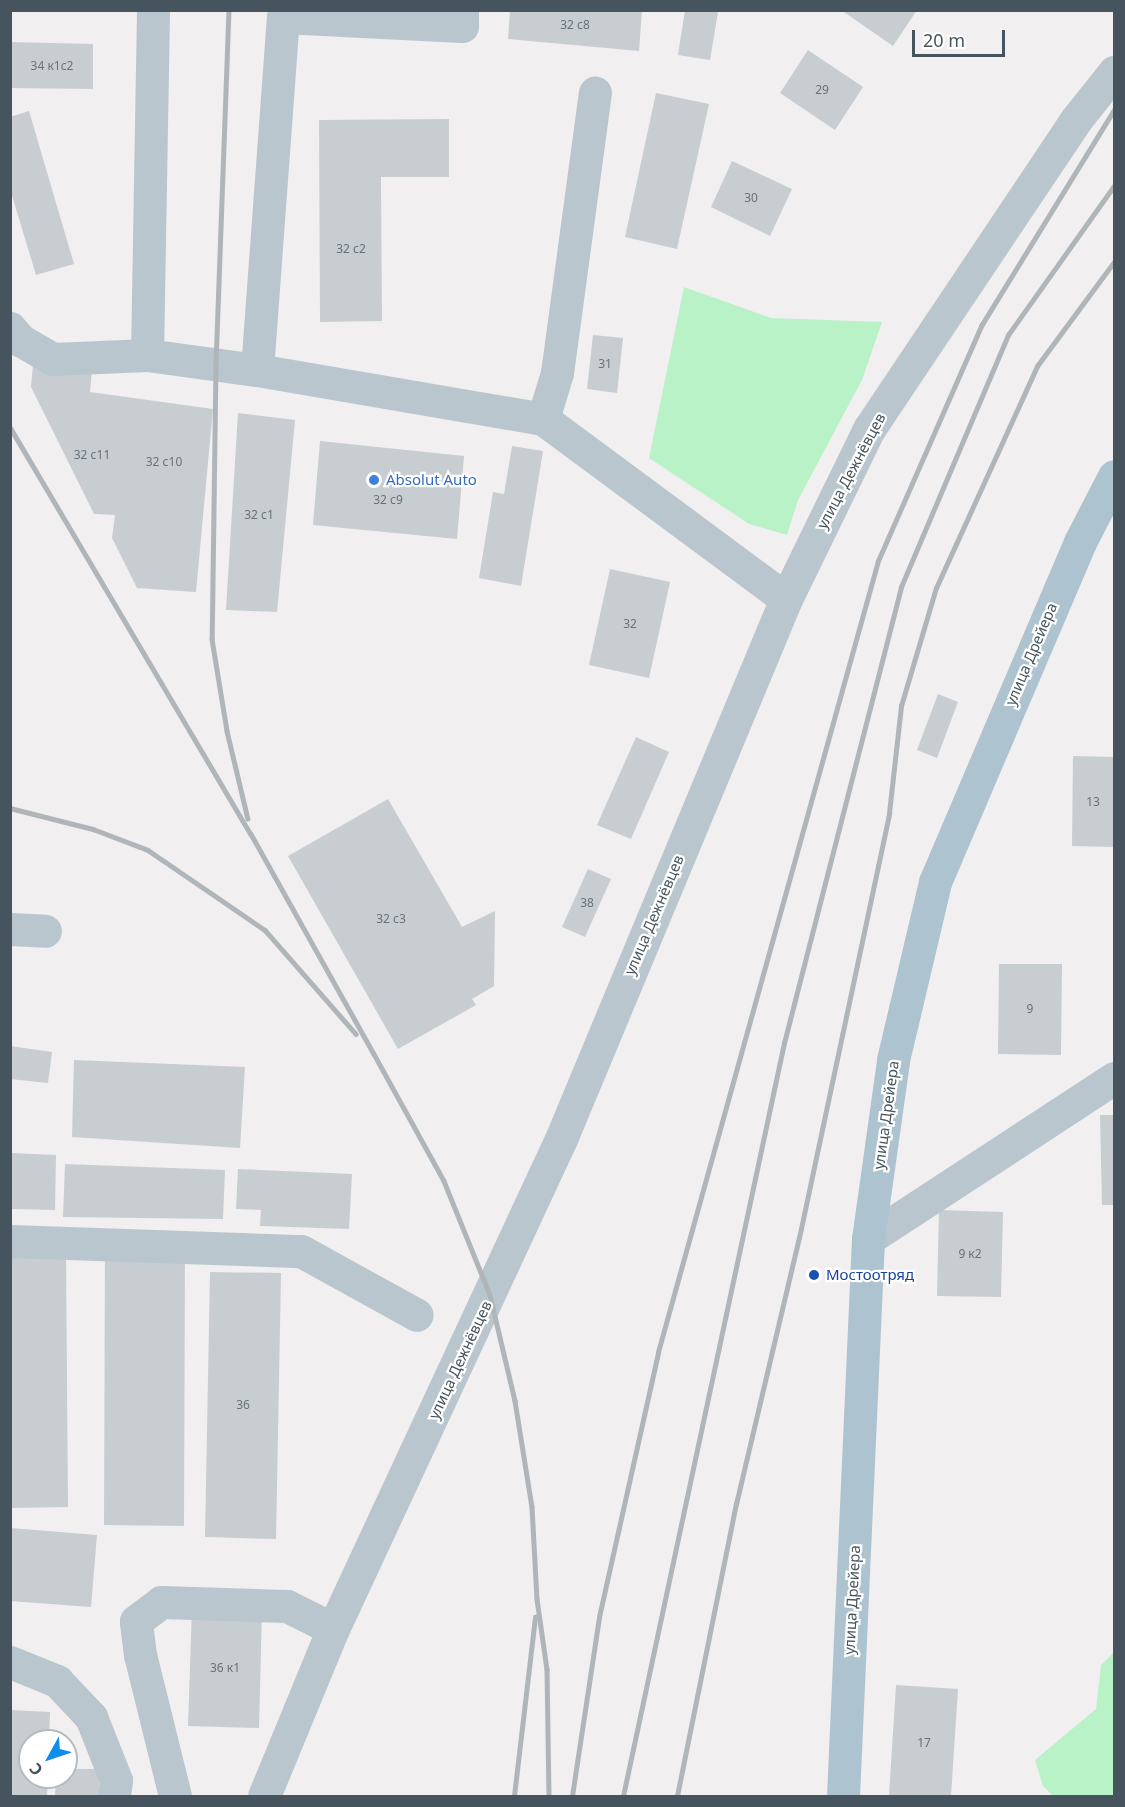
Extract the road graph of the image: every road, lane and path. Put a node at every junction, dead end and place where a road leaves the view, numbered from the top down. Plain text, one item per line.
1 (153, 10) edge
2 (462, 10) edge
3 (1114, 72) edge
4 (595, 93) dead end
5 (10, 328) edge
6 (10, 352) edge
7 (147, 355) junction
8 (53, 359) junction
9 (257, 370) junction
10 (543, 420) junction
11 (1114, 476) edge
12 (786, 599) junction
13 (10, 929) edge
14 (45, 931) dead end
15 (1114, 1078) edge
16 (868, 1239) junction
17 (10, 1241) edge
18 (417, 1315) dead end
19 (333, 1629) junction
20 (10, 1662) edge
21 (114, 1797) edge
22 (175, 1797) edge
23 (264, 1797) edge
24 (843, 1797) edge

1 - 7 street
2 - 9 street
3 - 12 street, улица Дежнёвцев
4 - 10 street
5 - 8 street
6 - 8 street
7 - 8 street
7 - 9 street
9 - 10 street
10 - 12 street
11 - 16 main road, улица Дрейера
12 - 19 street, улица Дежнёвцев
13 - 14 street
15 - 16 street
16 - 24 main road, улица Дрейера
17 - 18 street
19 - 22 street
19 - 23 street, улица Дежнёвцев
20 - 21 street

